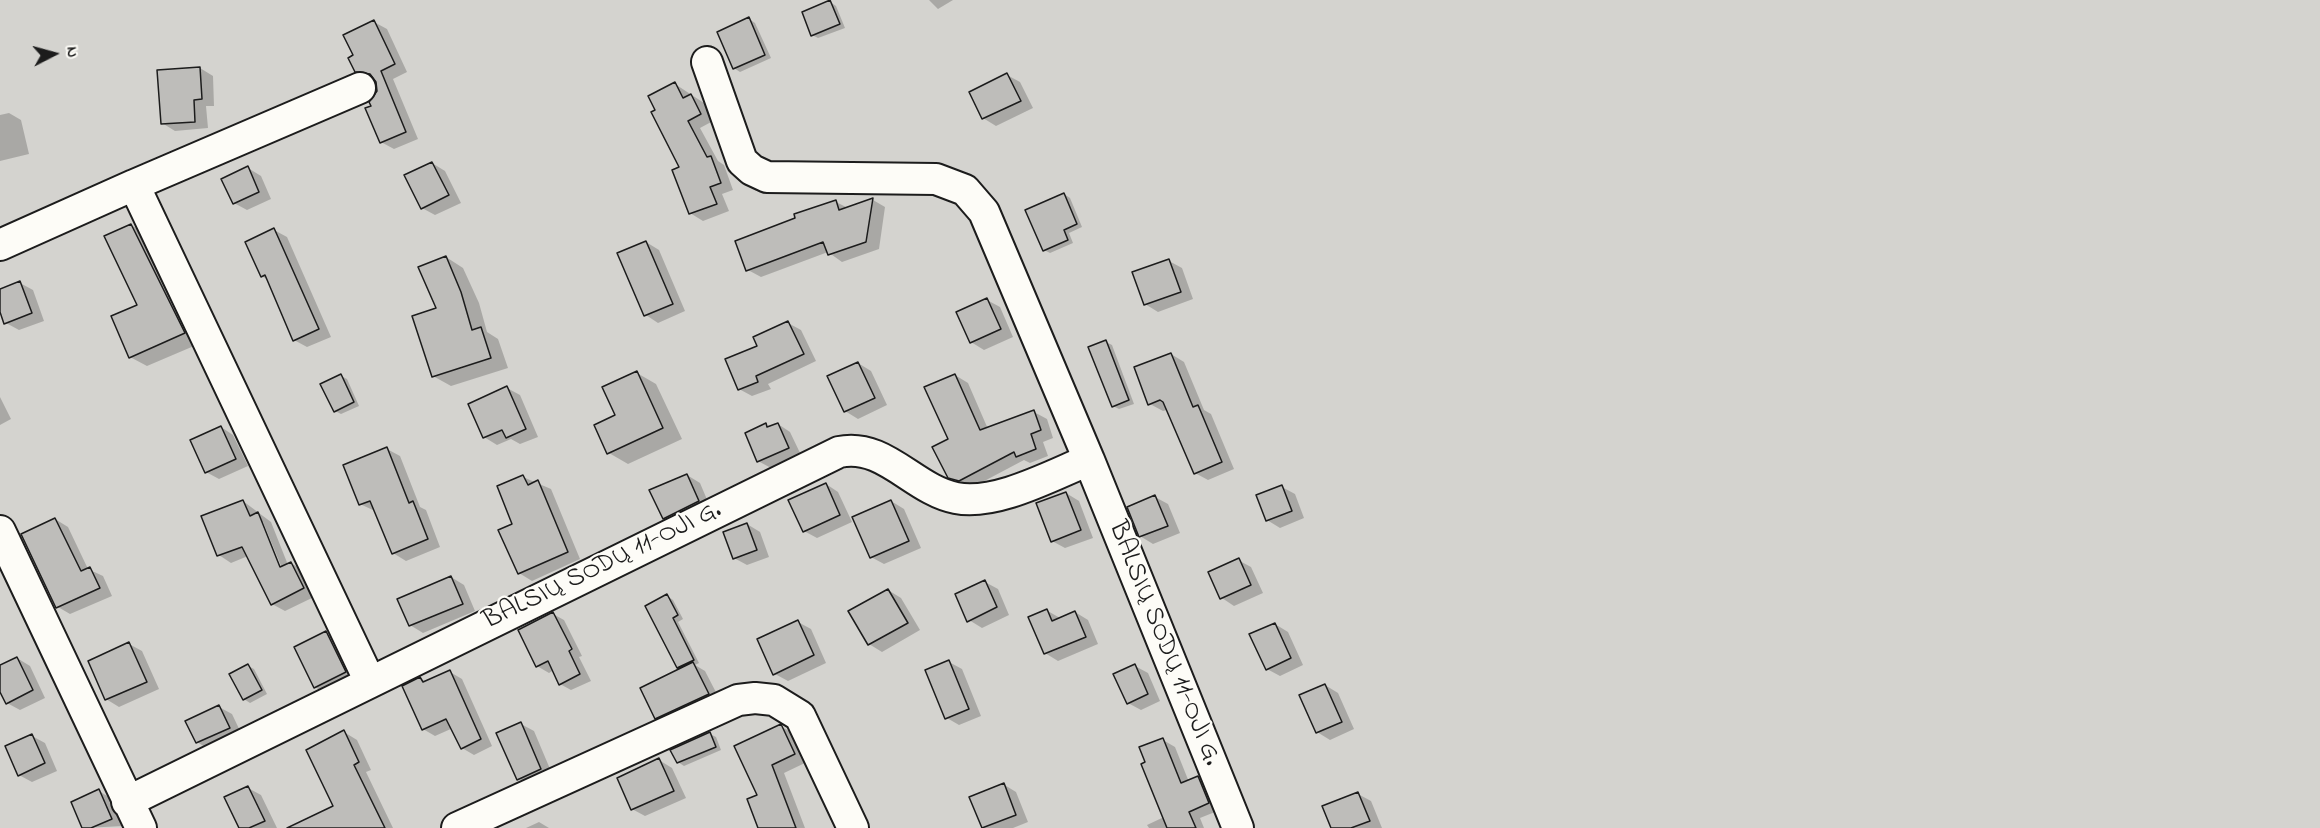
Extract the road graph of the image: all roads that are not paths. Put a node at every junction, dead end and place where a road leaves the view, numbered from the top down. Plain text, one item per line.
1 (707, 62) dead end
2 (360, 88) dead end
3 (134, 185) junction
4 (0, 245) edge
5 (1089, 460) junction
6 (0, 531) edge
7 (370, 682) junction
8 (127, 802) junction
9 (141, 828) edge
10 (457, 828) edge
11 (853, 828) edge
12 (1238, 828) edge

1 - 5 street, BALSIŲ SODŲ 11-OJI G.
2 - 3 street
3 - 4 street
3 - 7 street
5 - 7 street, BALSIŲ SODŲ 11-OJI G.
5 - 12 street, BALSIŲ SODŲ 11-OJI G.
6 - 8 street
7 - 8 street, BALSIŲ SODŲ 11-OJI G.
8 - 9 street
10 - 11 street

